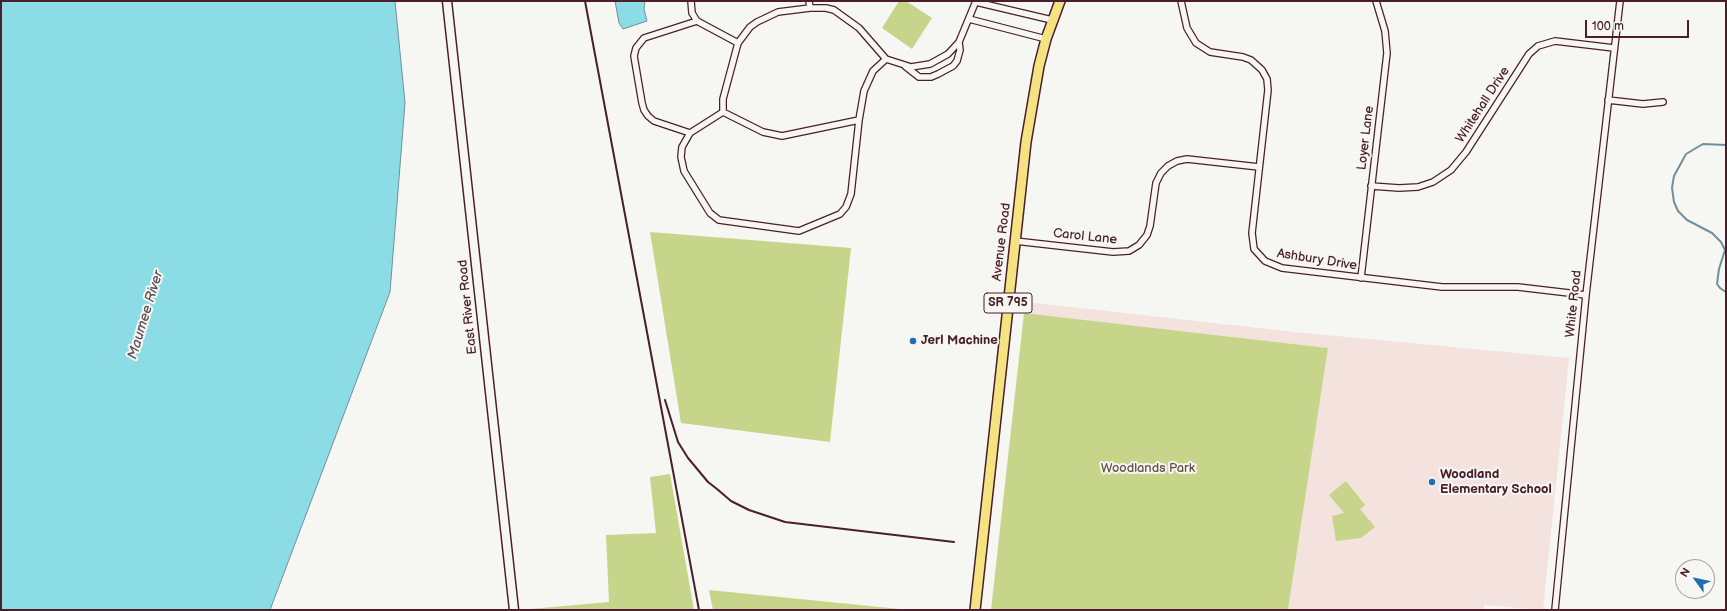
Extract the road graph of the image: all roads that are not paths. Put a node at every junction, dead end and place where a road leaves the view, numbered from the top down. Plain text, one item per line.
1 (447, 1) edge
2 (691, 1) edge
3 (809, 1) edge
4 (976, 1) edge
5 (1060, 1) edge
6 (1181, 1) edge
7 (1376, 1) edge
8 (1620, 1) edge
9 (810, 8) junction
10 (969, 20) junction
11 (1052, 20) junction
12 (697, 21) junction
13 (1046, 39) junction
14 (959, 42) junction
15 (738, 43) junction
16 (1614, 48) junction
17 (886, 59) junction
18 (904, 66) junction
19 (1608, 100) junction
20 (1662, 102) dead end
21 (723, 112) junction
22 (859, 120) junction
23 (690, 133) junction
24 (1259, 167) junction
25 (1371, 186) junction
26 (1015, 241) junction
27 (1361, 278) junction
28 (1586, 294) junction
29 (514, 610) edge
30 (975, 610) edge
31 (1556, 610) edge

1 - 29 main road, East River Road
2 - 12 street
3 - 9 street
4 - 10 street
4 - 11 street
5 - 11 main road, Avenue Road / SR 795
6 - 24 street, Ashbury Drive
7 - 25 street, Loyer Lane
8 - 16 street, White Road
9 - 15 street
9 - 17 street
10 - 13 street
10 - 14 street
11 - 13 main road, Avenue Road / SR 795
12 - 15 street
12 - 23 street
13 - 26 main road, Avenue Road / SR 795
14 - 18 street
14 - 18 street
15 - 21 street
16 - 19 street, White Road
16 - 25 street, Whitehall Drive
17 - 18 street
17 - 22 street
19 - 20 street
19 - 28 street, White Road
21 - 22 street
21 - 23 street
22 - 23 street
24 - 26 street, Carol Lane
24 - 27 street, Ashbury Drive
25 - 27 street, Loyer Lane
26 - 30 main road, Avenue Road / SR 795
27 - 28 street, Ashbury Drive
28 - 31 street, White Road

